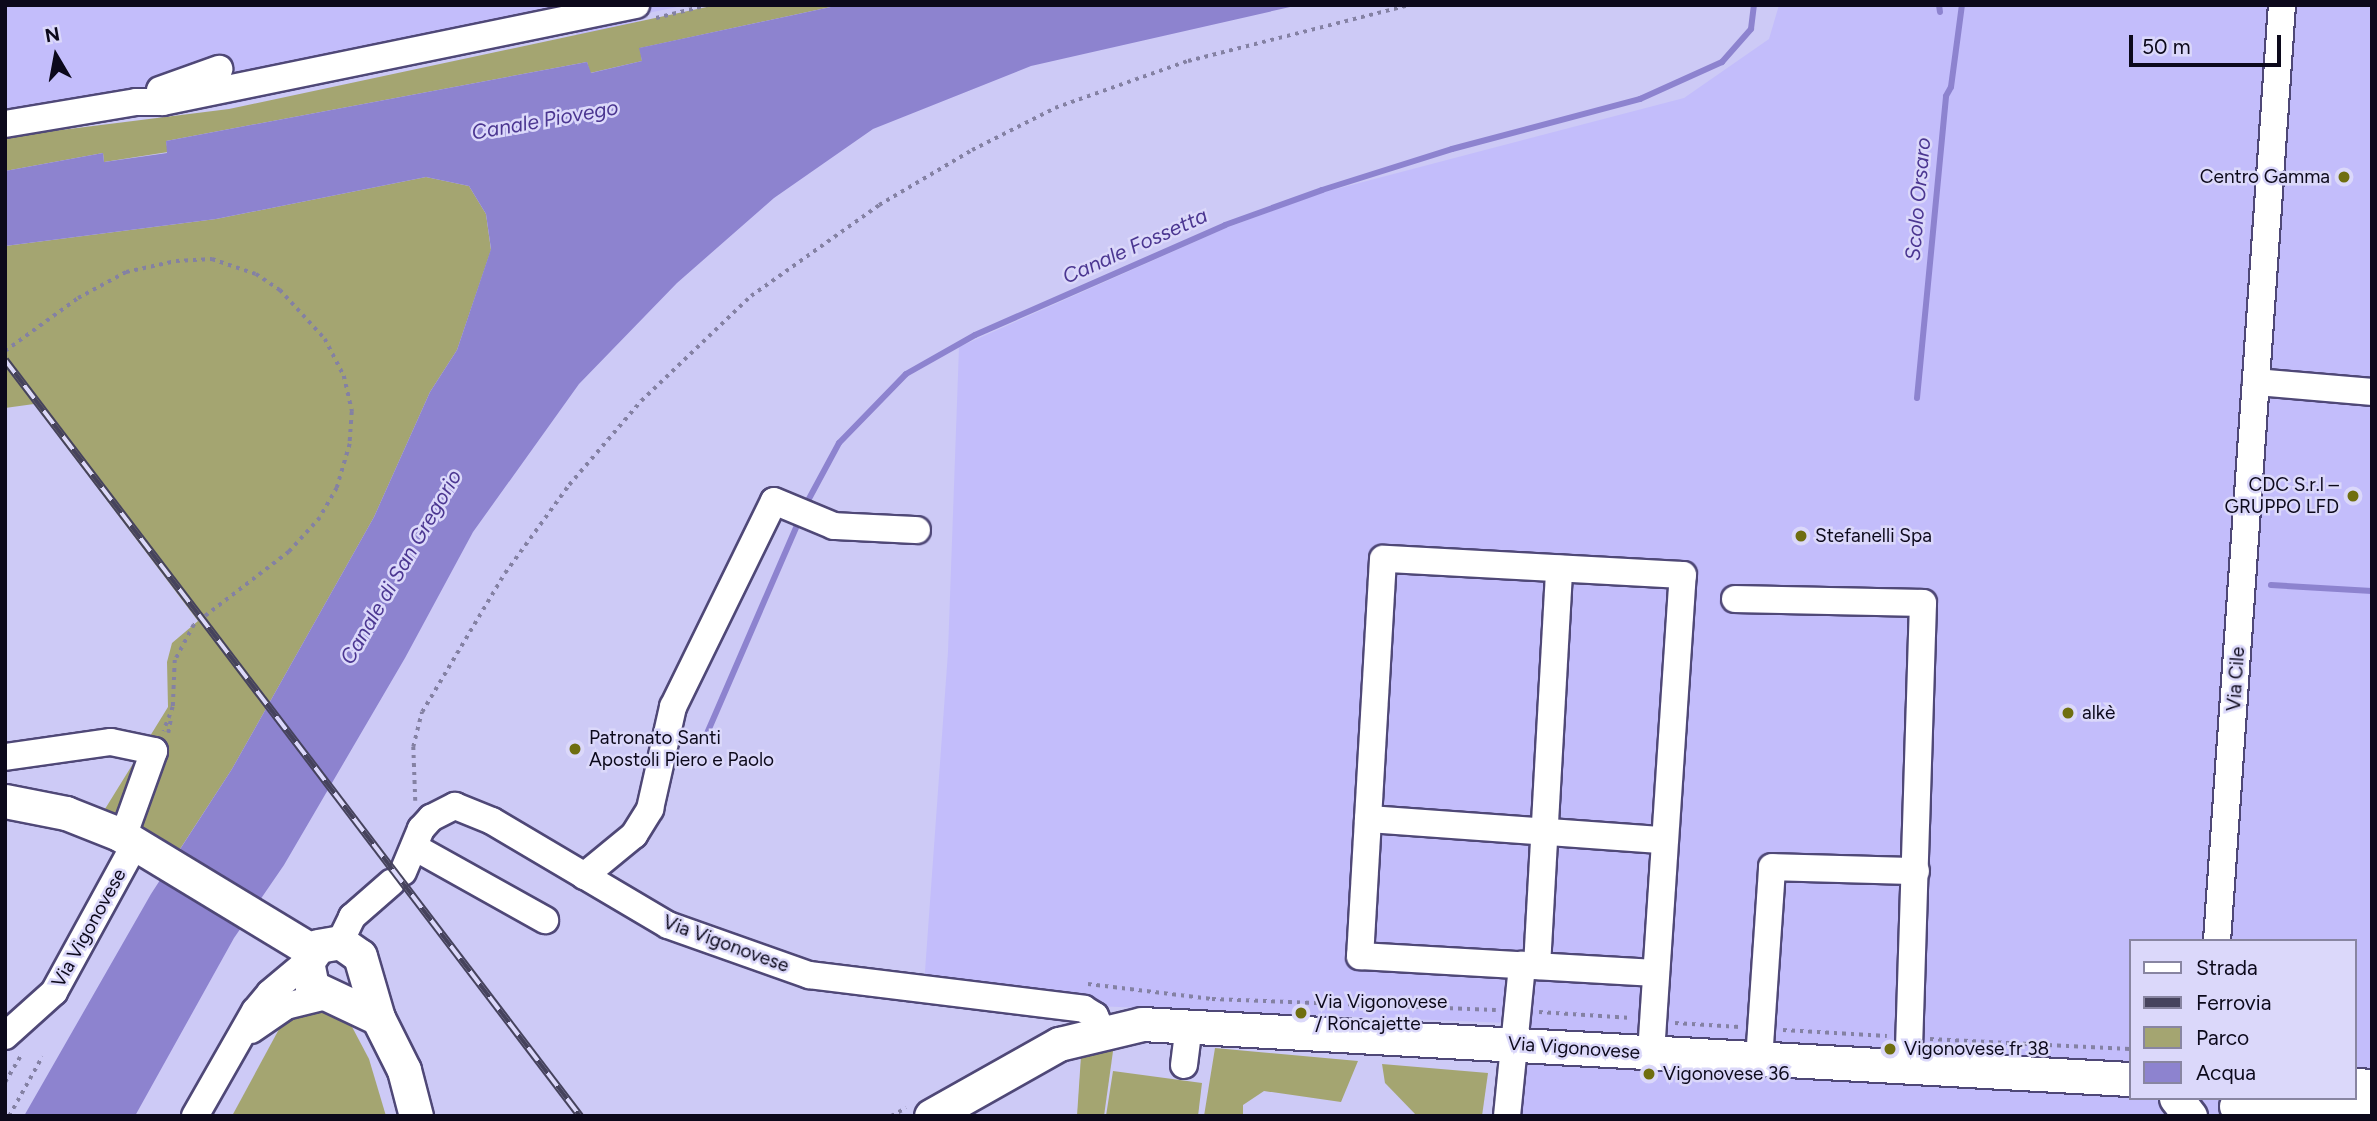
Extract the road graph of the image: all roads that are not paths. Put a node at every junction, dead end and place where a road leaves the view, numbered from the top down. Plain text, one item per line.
1 (2282, 5) edge
2 (644, 12) edge
3 (219, 69) dead end
4 (136, 102) junction
5 (5, 124) edge
6 (2256, 382) junction
7 (2372, 392) edge
8 (917, 530) dead end
9 (1559, 569) junction
10 (1735, 598) dead end
11 (5, 757) edge
12 (5, 801) edge
13 (1368, 819) junction
14 (1544, 833) junction
15 (419, 839) junction
16 (1664, 840) junction
17 (133, 843) junction
18 (1916, 871) junction
19 (584, 876) junction
20 (545, 920) dead end
21 (2217, 939) edge
22 (320, 952) junction
23 (1530, 966) junction
24 (363, 968) junction
25 (1656, 973) junction
26 (333, 997) junction
27 (378, 1018) junction
28 (1189, 1025) junction
29 (1102, 1031) junction
30 (244, 1035) junction
31 (5, 1036) edge
32 (1516, 1045) junction
33 (1765, 1045) junction
34 (1651, 1054) junction
35 (1184, 1065) dead end
36 (1908, 1069) junction
37 (2128, 1079) edge
38 (2178, 1100) edge
39 (2234, 1107) edge
40 (2372, 1111) edge
41 (195, 1116) edge
42 (416, 1116) edge
43 (931, 1116) edge
44 (1507, 1116) edge
45 (2190, 1116) edge

1 - 6 street, Via Cile
2 - 4 street
3 - 4 street
4 - 5 street
6 - 7 street
6 - 21 street, Via Cile
8 - 19 street
9 - 13 street
9 - 14 street
9 - 16 street
10 - 18 street
11 - 17 street, Via Vigonovese
12 - 17 main road
13 - 14 street
13 - 23 street
14 - 16 street
14 - 23 street
15 - 19 street, Via Vigonovese
15 - 20 street
15 - 22 street, Via Vigonovese
16 - 25 street
17 - 22 main road
17 - 31 street, Via Vigonovese
18 - 33 street
18 - 36 street
19 - 29 street, Via Vigonovese
22 - 24 main road
22 - 26 main road
22 - 30 street, Via Vigonovese
23 - 25 street
23 - 32 street
24 - 26 main road
24 - 27 main road
25 - 34 street
26 - 27 main road
26 - 30 street
27 - 42 main road
28 - 29 main road, Via Vigonovese
28 - 32 main road, Via Vigonovese
28 - 35 street
29 - 43 main road, Via Vigonovese
30 - 41 street, Via Vigonovese
32 - 34 main road, Via Vigonovese
32 - 44 street
33 - 34 main road, Via Vigonovese
33 - 36 main road, Via Vigonovese
36 - 37 main road, Via Vigonovese
38 - 45 main road
39 - 40 main road

